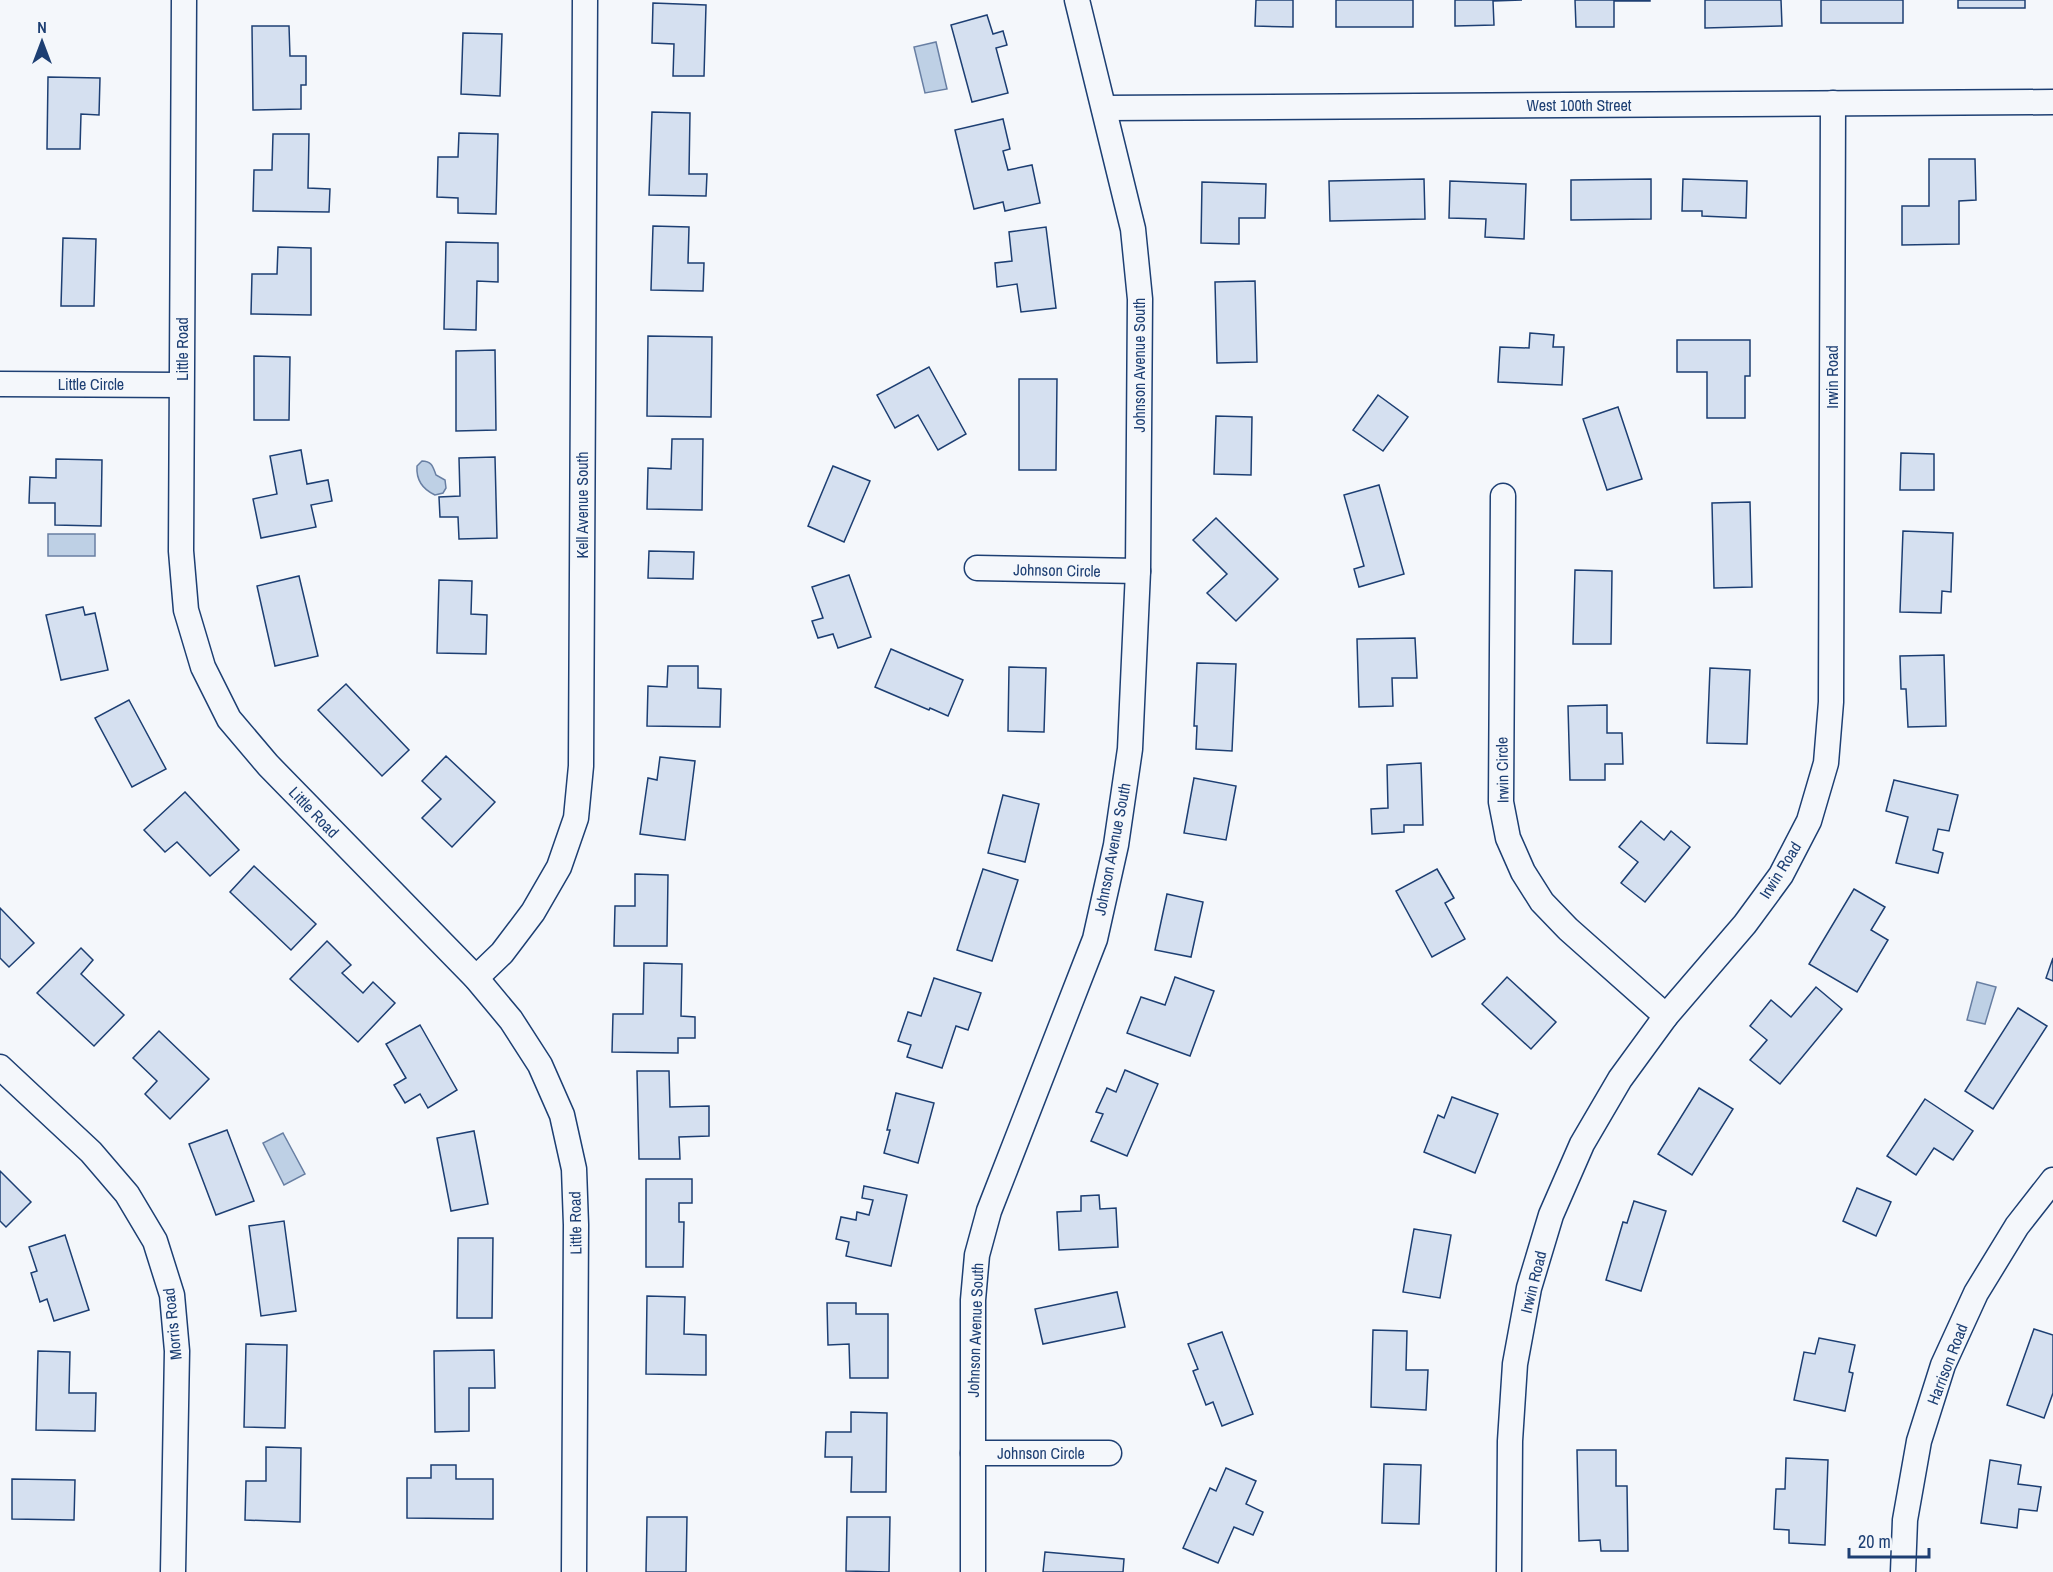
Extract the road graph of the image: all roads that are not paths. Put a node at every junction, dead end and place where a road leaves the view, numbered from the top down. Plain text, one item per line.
1 (184, 0) edge
2 (585, 0) edge
3 (1077, 0) edge
4 (2053, 102) edge
5 (1833, 103) junction
6 (1104, 108) junction
7 (0, 384) edge
8 (182, 385) junction
9 (1503, 496) dead end
10 (977, 568) dead end
11 (1137, 572) junction
12 (476, 978) junction
13 (1666, 1016) junction
14 (0, 1067) edge
15 (2053, 1180) edge
16 (973, 1453) junction
17 (1109, 1453) dead end
18 (172, 1572) edge
19 (574, 1572) edge
20 (973, 1572) edge
21 (1509, 1572) edge
22 (1903, 1572) edge

1 - 8 street, Little Road
2 - 12 street, Kell Avenue South
3 - 6 street, Johnson Avenue South
4 - 5 street, West 100th Street
5 - 6 street, West 100th Street
5 - 13 street, Irwin Road
6 - 11 street, Johnson Avenue South
7 - 8 street, Little Circle
8 - 12 street, Little Road
9 - 13 street, Irwin Circle
10 - 11 street, Johnson Circle
11 - 16 street, Johnson Avenue South
12 - 19 street, Little Road
13 - 21 street, Irwin Road
14 - 18 street, Morris Road
15 - 22 street, Harrison Road
16 - 17 street, Johnson Circle
16 - 20 street, Johnson Avenue South

